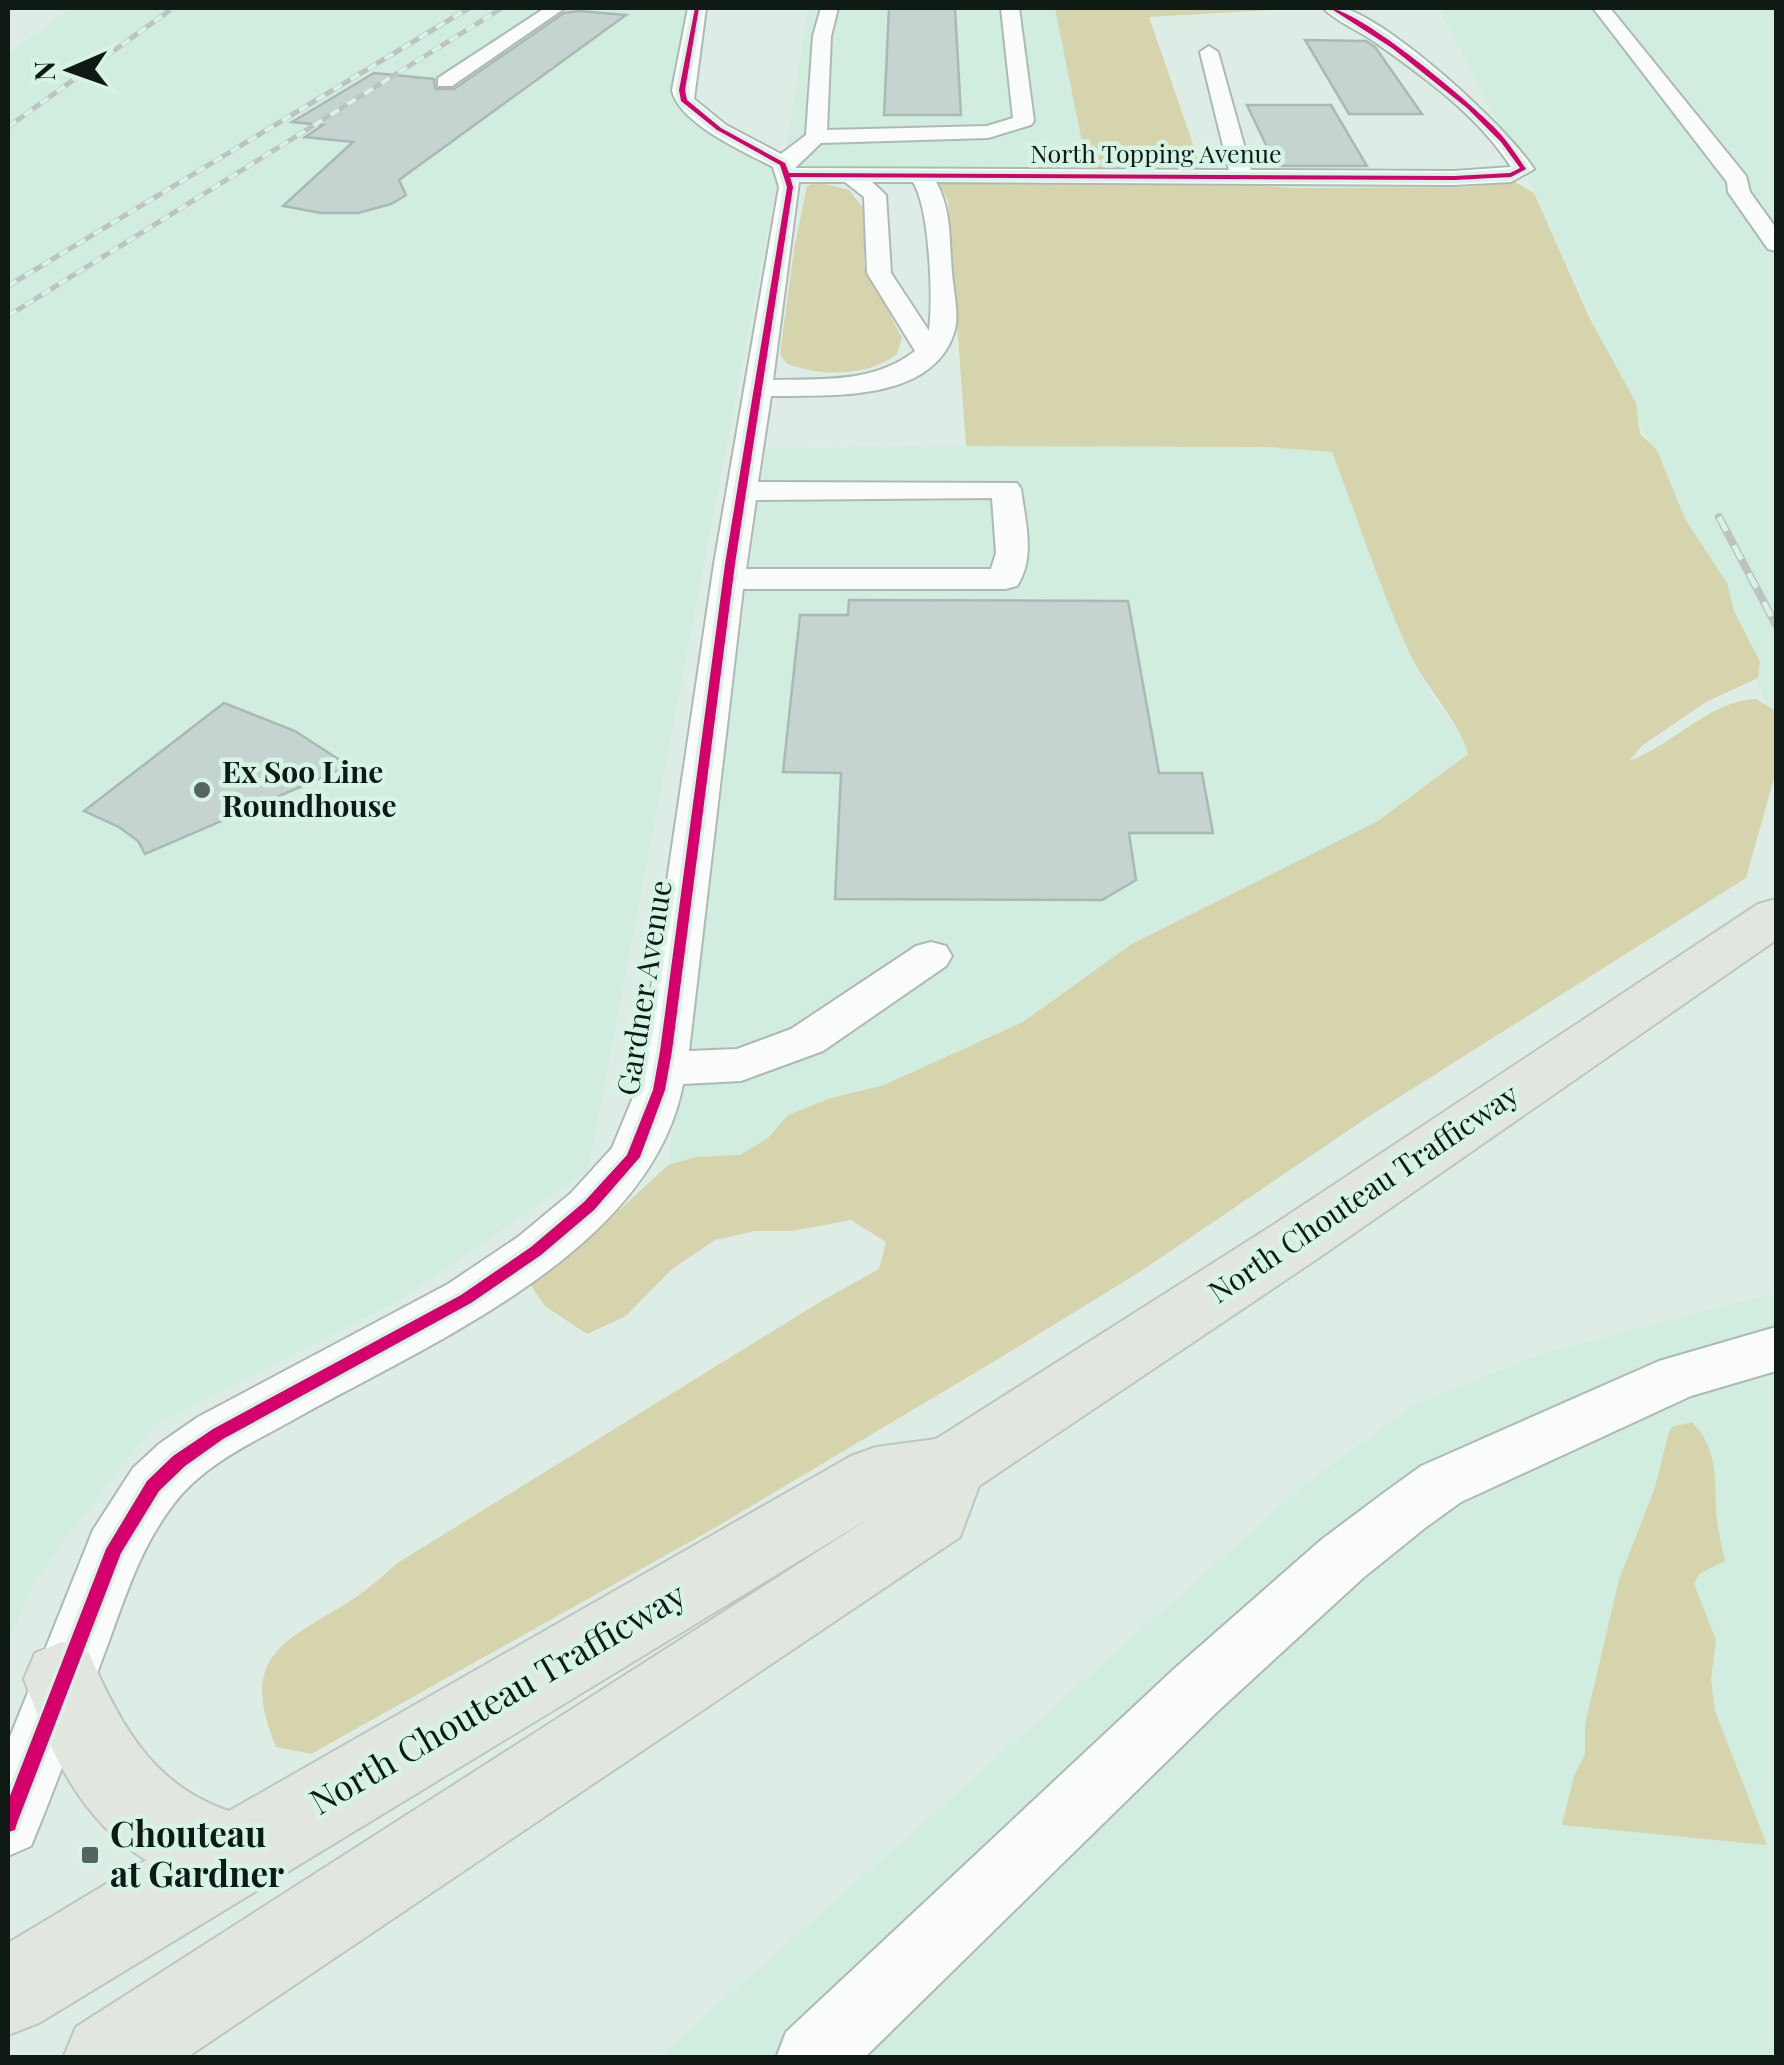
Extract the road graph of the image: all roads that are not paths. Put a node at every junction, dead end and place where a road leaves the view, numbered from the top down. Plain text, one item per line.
1 (556, 8) edge
2 (697, 8) edge
3 (829, 8) edge
4 (1010, 8) edge
5 (1332, 8) edge
6 (1601, 8) edge
7 (1209, 52) dead end
8 (445, 82) dead end
9 (816, 137) junction
10 (786, 170) junction
11 (850, 176) junction
12 (920, 176) junction
13 (1242, 178) junction
14 (1773, 236) edge
15 (928, 350) junction
16 (757, 388) junction
17 (740, 491) junction
18 (728, 579) junction
19 (1776, 916) edge
20 (931, 956) dead end
21 (663, 1068) junction
22 (1776, 1349) edge
23 (949, 1468) junction
24 (62, 1679) junction
25 (8, 1823) edge
26 (234, 1854) junction
27 (8, 1992) edge
28 (107, 2058) edge
29 (812, 2058) edge

1 - 8 street
2 - 10 street
3 - 9 street
4 - 9 street
5 - 13 street, North Topping Avenue
6 - 14 street
7 - 13 street
9 - 10 street
10 - 11 street, North Topping Avenue
10 - 16 street, Gardner Avenue
11 - 12 street, North Topping Avenue
11 - 15 street
12 - 13 street, North Topping Avenue
12 - 15 street
15 - 16 street
16 - 17 street, Gardner Avenue
17 - 18 street, Gardner Avenue
17 - 18 street
18 - 21 street, Gardner Avenue
19 - 23 main road, North Chouteau Trafficway
20 - 21 street
21 - 24 street, Gardner Avenue
22 - 29 street
23 - 26 main road, North Chouteau Trafficway
23 - 28 main road
24 - 25 street, Gardner Avenue
24 - 26 main road
26 - 27 main road, North Chouteau Trafficway

